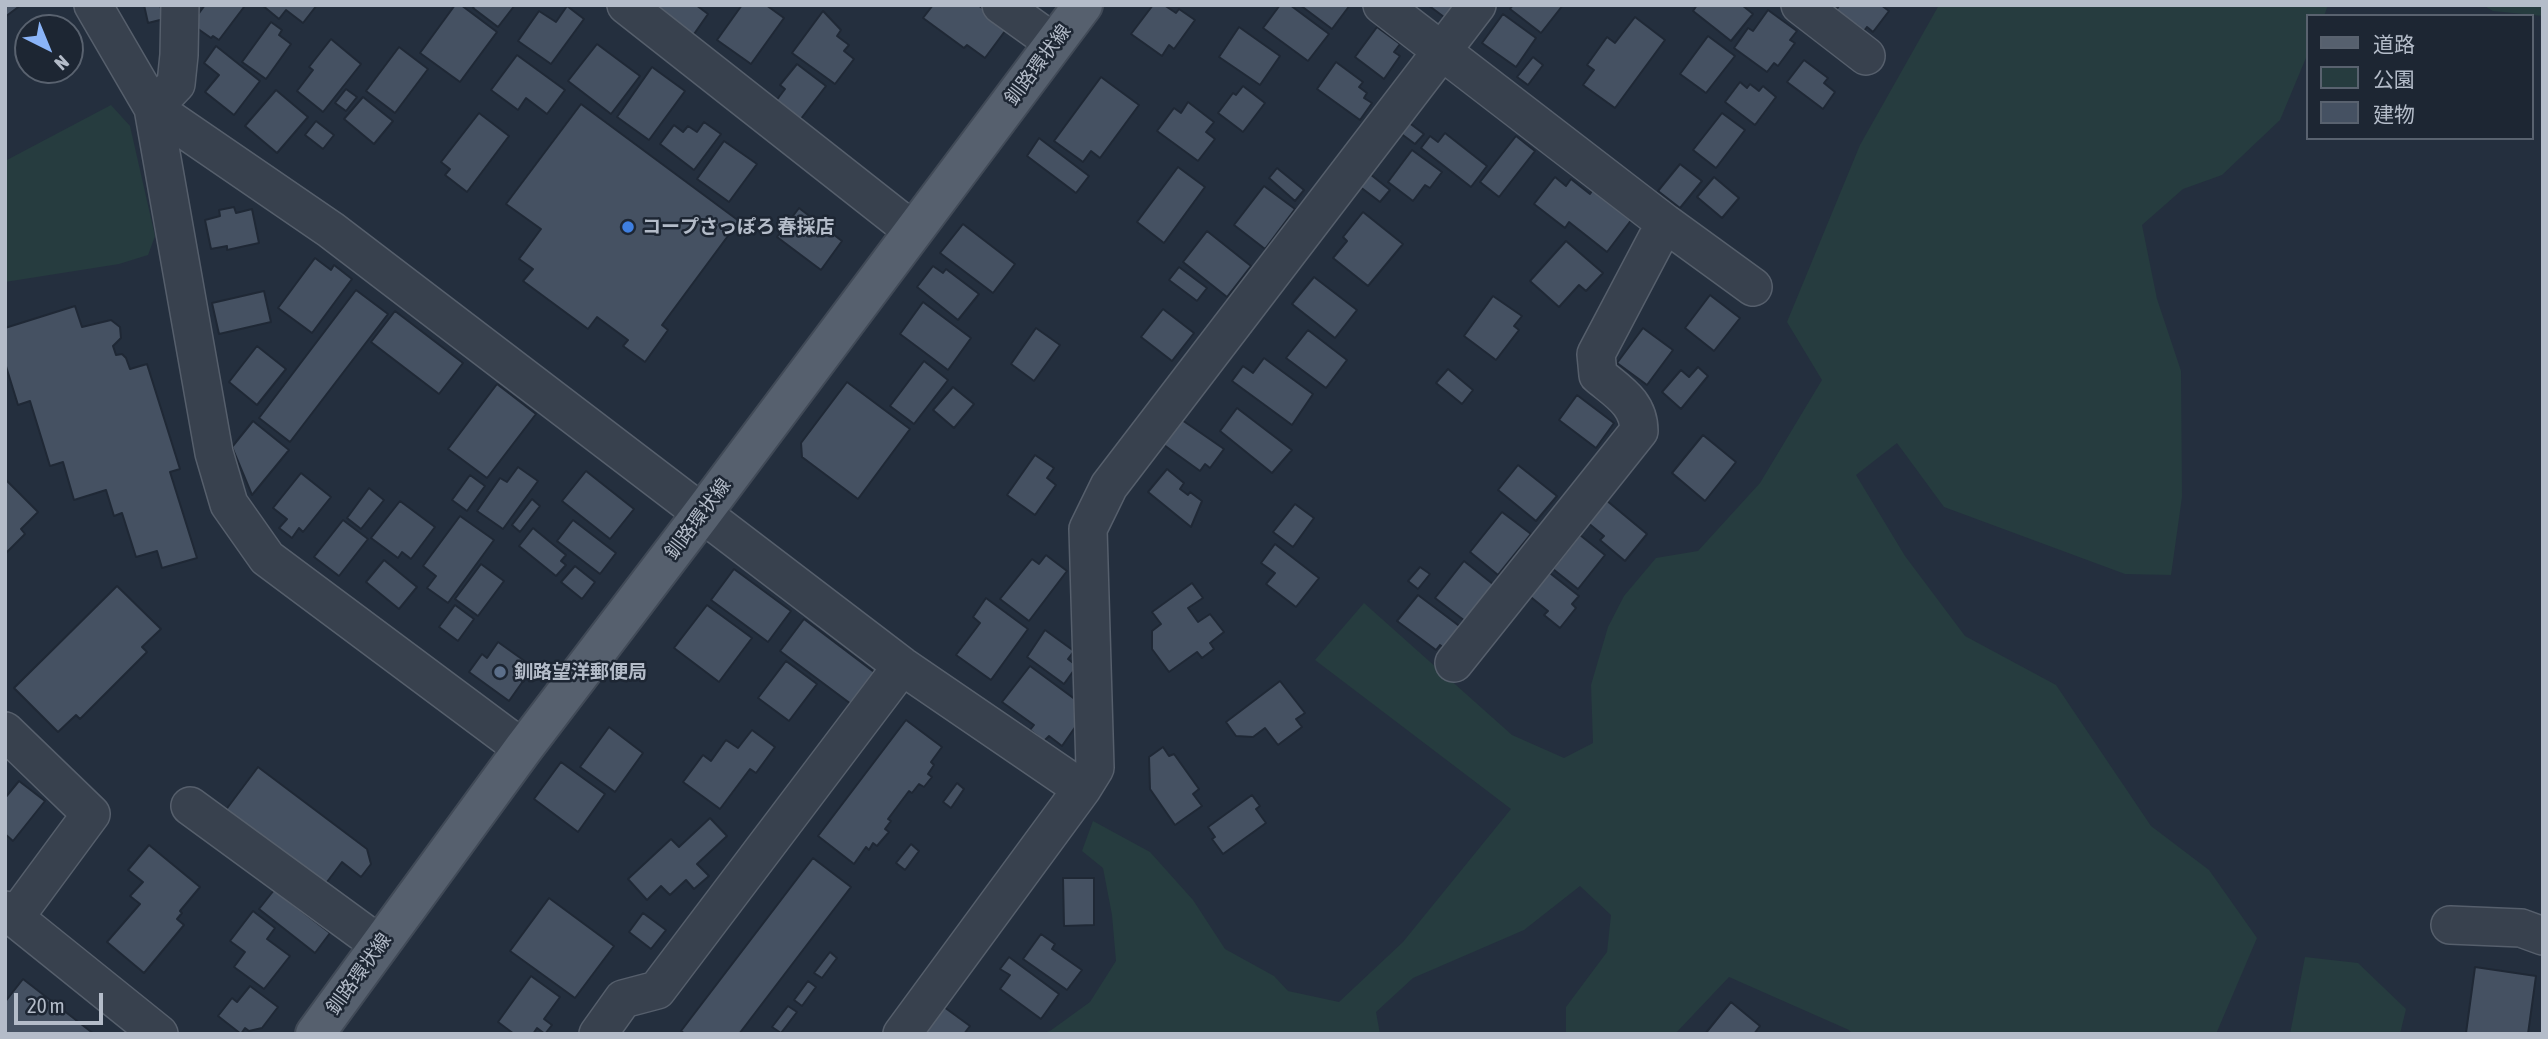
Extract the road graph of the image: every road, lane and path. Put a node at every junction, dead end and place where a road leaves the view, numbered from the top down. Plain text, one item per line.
1 (93, 5) edge
2 (180, 5) edge
3 (626, 5) edge
4 (1001, 5) edge
5 (1083, 5) edge
6 (1382, 5) edge
7 (1477, 5) edge
8 (1800, 5) edge
9 (1054, 43) junction
10 (1442, 50) junction
11 (1866, 57) dead end
12 (153, 108) junction
13 (1665, 223) junction
14 (913, 231) junction
15 (1753, 287) dead end
16 (701, 515) junction
17 (1454, 663) dead end
18 (902, 666) junction
19 (5, 731) edge
20 (523, 749) junction
21 (1083, 789) junction
22 (190, 806) dead end
23 (10, 913) edge
24 (2450, 925) dead end
25 (2543, 936) edge
26 (380, 946) junction
27 (159, 1034) edge
28 (315, 1034) edge
29 (598, 1034) edge
30 (902, 1034) edge

1 - 12 street
2 - 12 street
3 - 14 street
4 - 9 street
5 - 9 main road, 釧路環状線
6 - 10 street
7 - 10 street
8 - 11 street
9 - 14 main road, 釧路環状線
10 - 13 street
10 - 21 street
12 - 16 street
12 - 20 street
13 - 15 street
13 - 17 street
14 - 16 main road, 釧路環状線
16 - 18 street
16 - 20 main road, 釧路環状線
18 - 21 street
18 - 29 street
19 - 23 street
20 - 26 main road, 釧路環状線
21 - 30 street
22 - 26 street
23 - 27 street
24 - 25 street
26 - 28 main road, 釧路環状線

